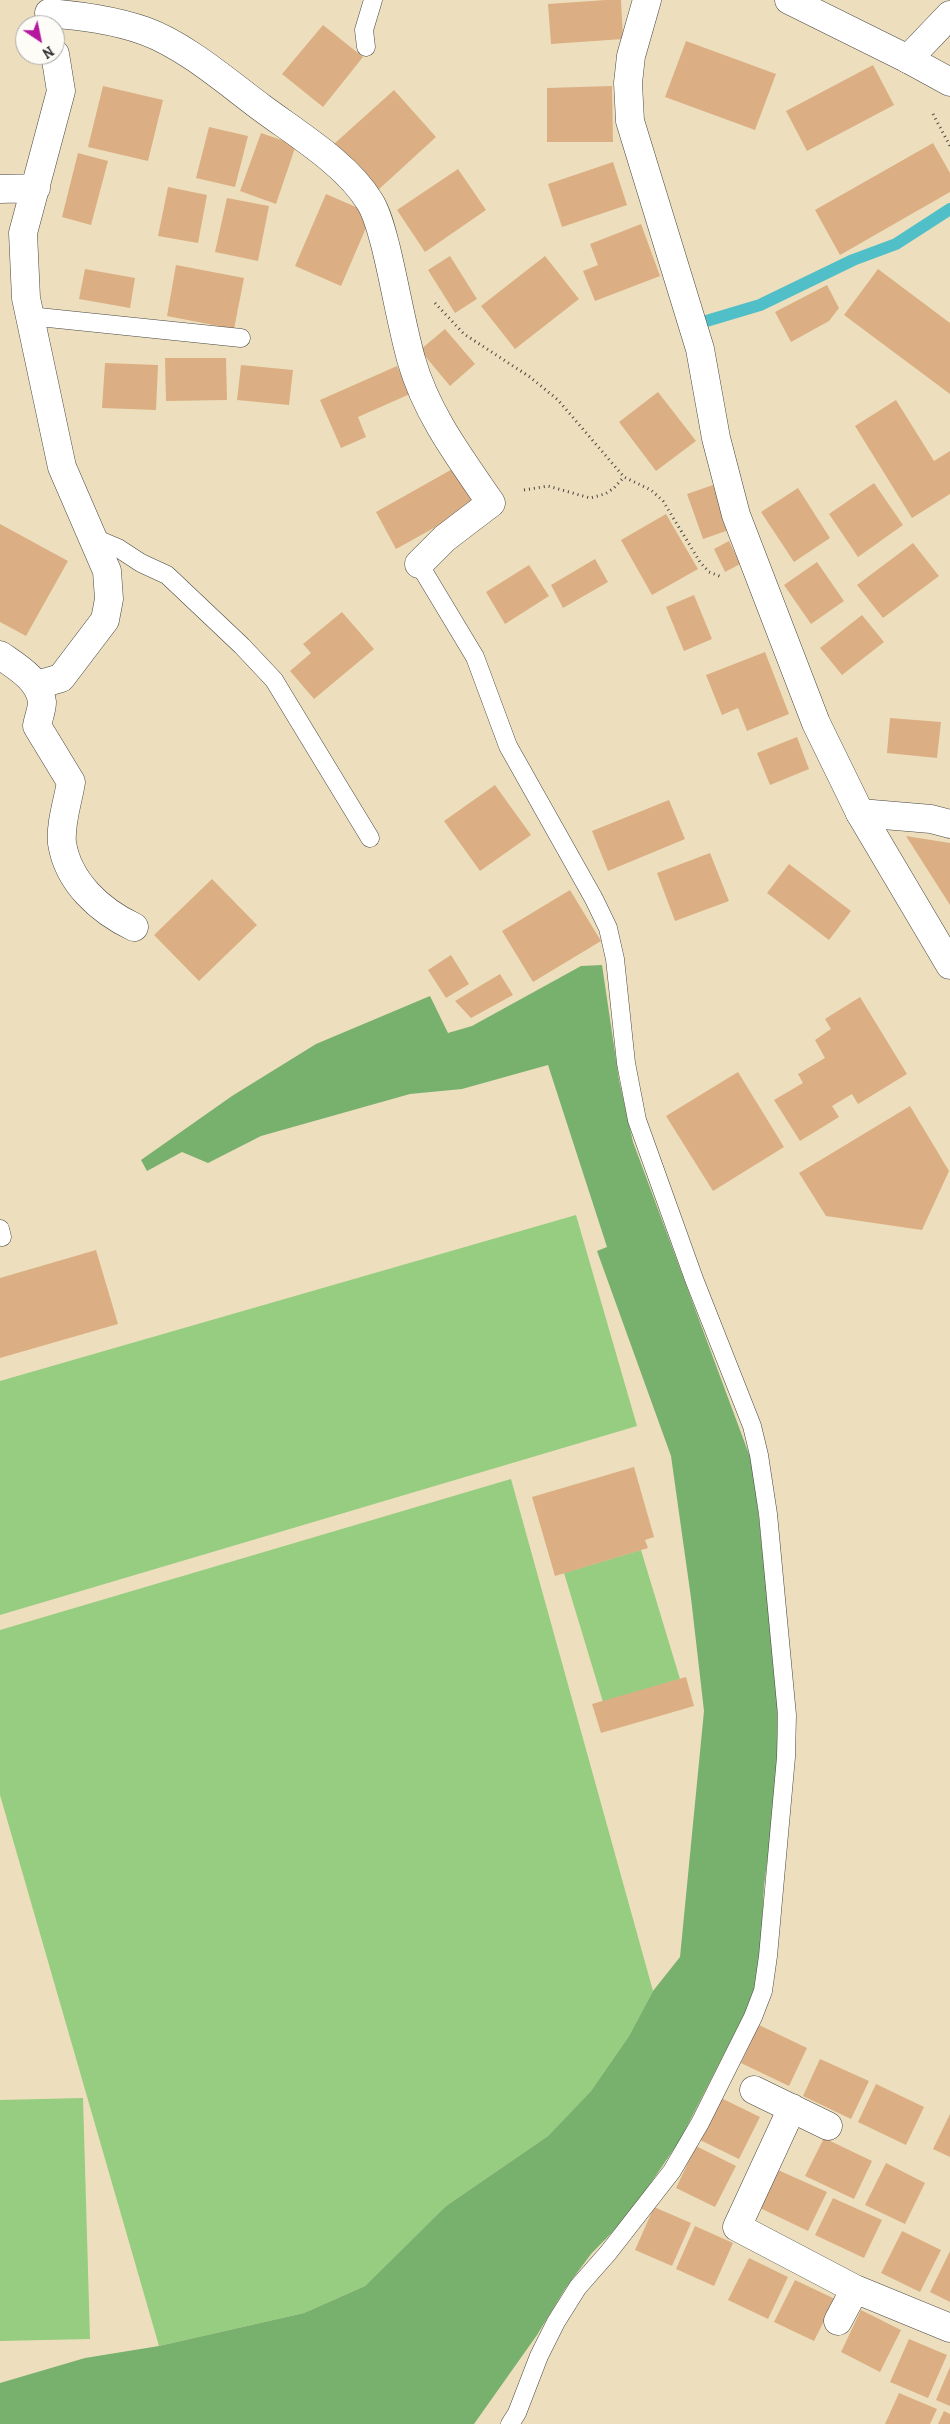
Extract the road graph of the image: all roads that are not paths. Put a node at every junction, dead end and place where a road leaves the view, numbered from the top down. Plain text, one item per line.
1 (373, 0) edge
2 (647, 0) edge
3 (789, 0) edge
4 (44, 13) edge
5 (950, 15) edge
6 (366, 47) dead end
7 (908, 58) junction
8 (57, 65) edge
9 (950, 82) edge
10 (0, 188) edge
11 (36, 188) junction
12 (29, 316) junction
13 (241, 338) dead end
14 (92, 537) junction
15 (419, 564) joint
16 (0, 655) edge
17 (36, 685) junction
18 (860, 813) junction
19 (950, 824) edge
20 (370, 838) dead end
21 (134, 927) dead end
22 (950, 965) edge
23 (754, 2090) dead end
24 (792, 2108) junction
25 (828, 2126) dead end
26 (854, 2289) junction
27 (838, 2321) dead end
28 (950, 2328) edge
29 (510, 2424) edge

1 - 6 lane
2 - 18 street
3 - 7 street
4 - 15 street
5 - 7 street
7 - 9 street
8 - 11 street
10 - 11 street
11 - 12 street
12 - 13 lane
12 - 14 street
14 - 17 street
14 - 20 lane
15 - 29 lane
16 - 17 street
17 - 21 street
18 - 19 street
18 - 22 street
23 - 24 street
24 - 25 street
24 - 26 street
26 - 27 street
26 - 28 street

